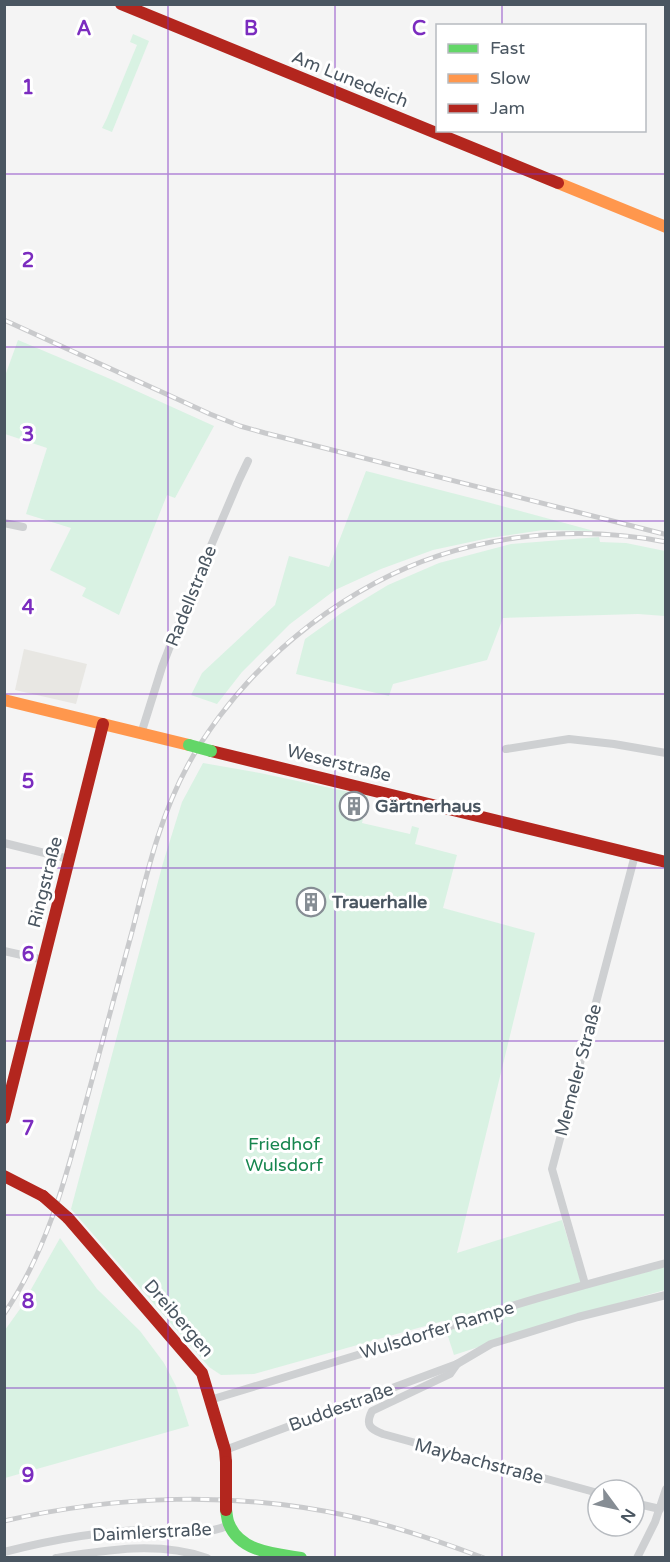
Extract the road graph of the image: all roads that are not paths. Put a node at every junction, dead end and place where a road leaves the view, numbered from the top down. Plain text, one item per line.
1 (121, 4) edge
2 (666, 227) edge
3 (248, 461) dead end
4 (4, 523) edge
5 (23, 527) dead end
6 (4, 700) edge
7 (103, 724) junction
8 (141, 734) junction
9 (506, 749) dead end
10 (666, 753) edge
11 (4, 843) edge
12 (635, 855) junction
13 (69, 859) junction
14 (666, 862) edge
15 (4, 951) edge
16 (44, 960) junction
17 (4, 1118) edge
18 (4, 1176) edge
19 (666, 1263) edge
20 (585, 1284) junction
21 (666, 1295) edge
22 (457, 1364) junction
23 (210, 1400) junction
24 (368, 1419) joint
25 (226, 1456) junction
26 (586, 1490) edge
27 (666, 1490) edge
28 (646, 1506) edge
29 (660, 1509) junction
30 (229, 1525) junction
31 (4, 1552) edge
32 (56, 1557) edge
33 (207, 1557) edge
34 (301, 1557) edge
35 (637, 1557) edge

1 - 2 street, Am Lunedeich
3 - 8 street, Radellstraße
4 - 5 street
6 - 7 street, Weserstraße
7 - 8 street, Weserstraße
7 - 13 street, Ringstraße
8 - 12 street, Weserstraße, bridge
9 - 10 street
11 - 13 street
12 - 14 street, Weserstraße
12 - 20 street, Memeler Straße
13 - 16 street, Ringstraße
15 - 16 street
16 - 17 street, Ringstraße
18 - 23 street, Dreibergen, bridge
19 - 20 street, Wulsdorfer Rampe
20 - 23 street, Wulsdorfer Rampe
21 - 22 street, Buddestraße
22 - 24 street, Buddestraße
22 - 25 street, Buddestraße
23 - 25 street, Dreibergen
24 - 26 street, Maybachstraße
25 - 30 street, Dreibergen, bridge
27 - 29 street
28 - 29 street
29 - 35 street
30 - 31 street, Daimlerstraße
30 - 34 street
32 - 33 street, Daimlerstraße

